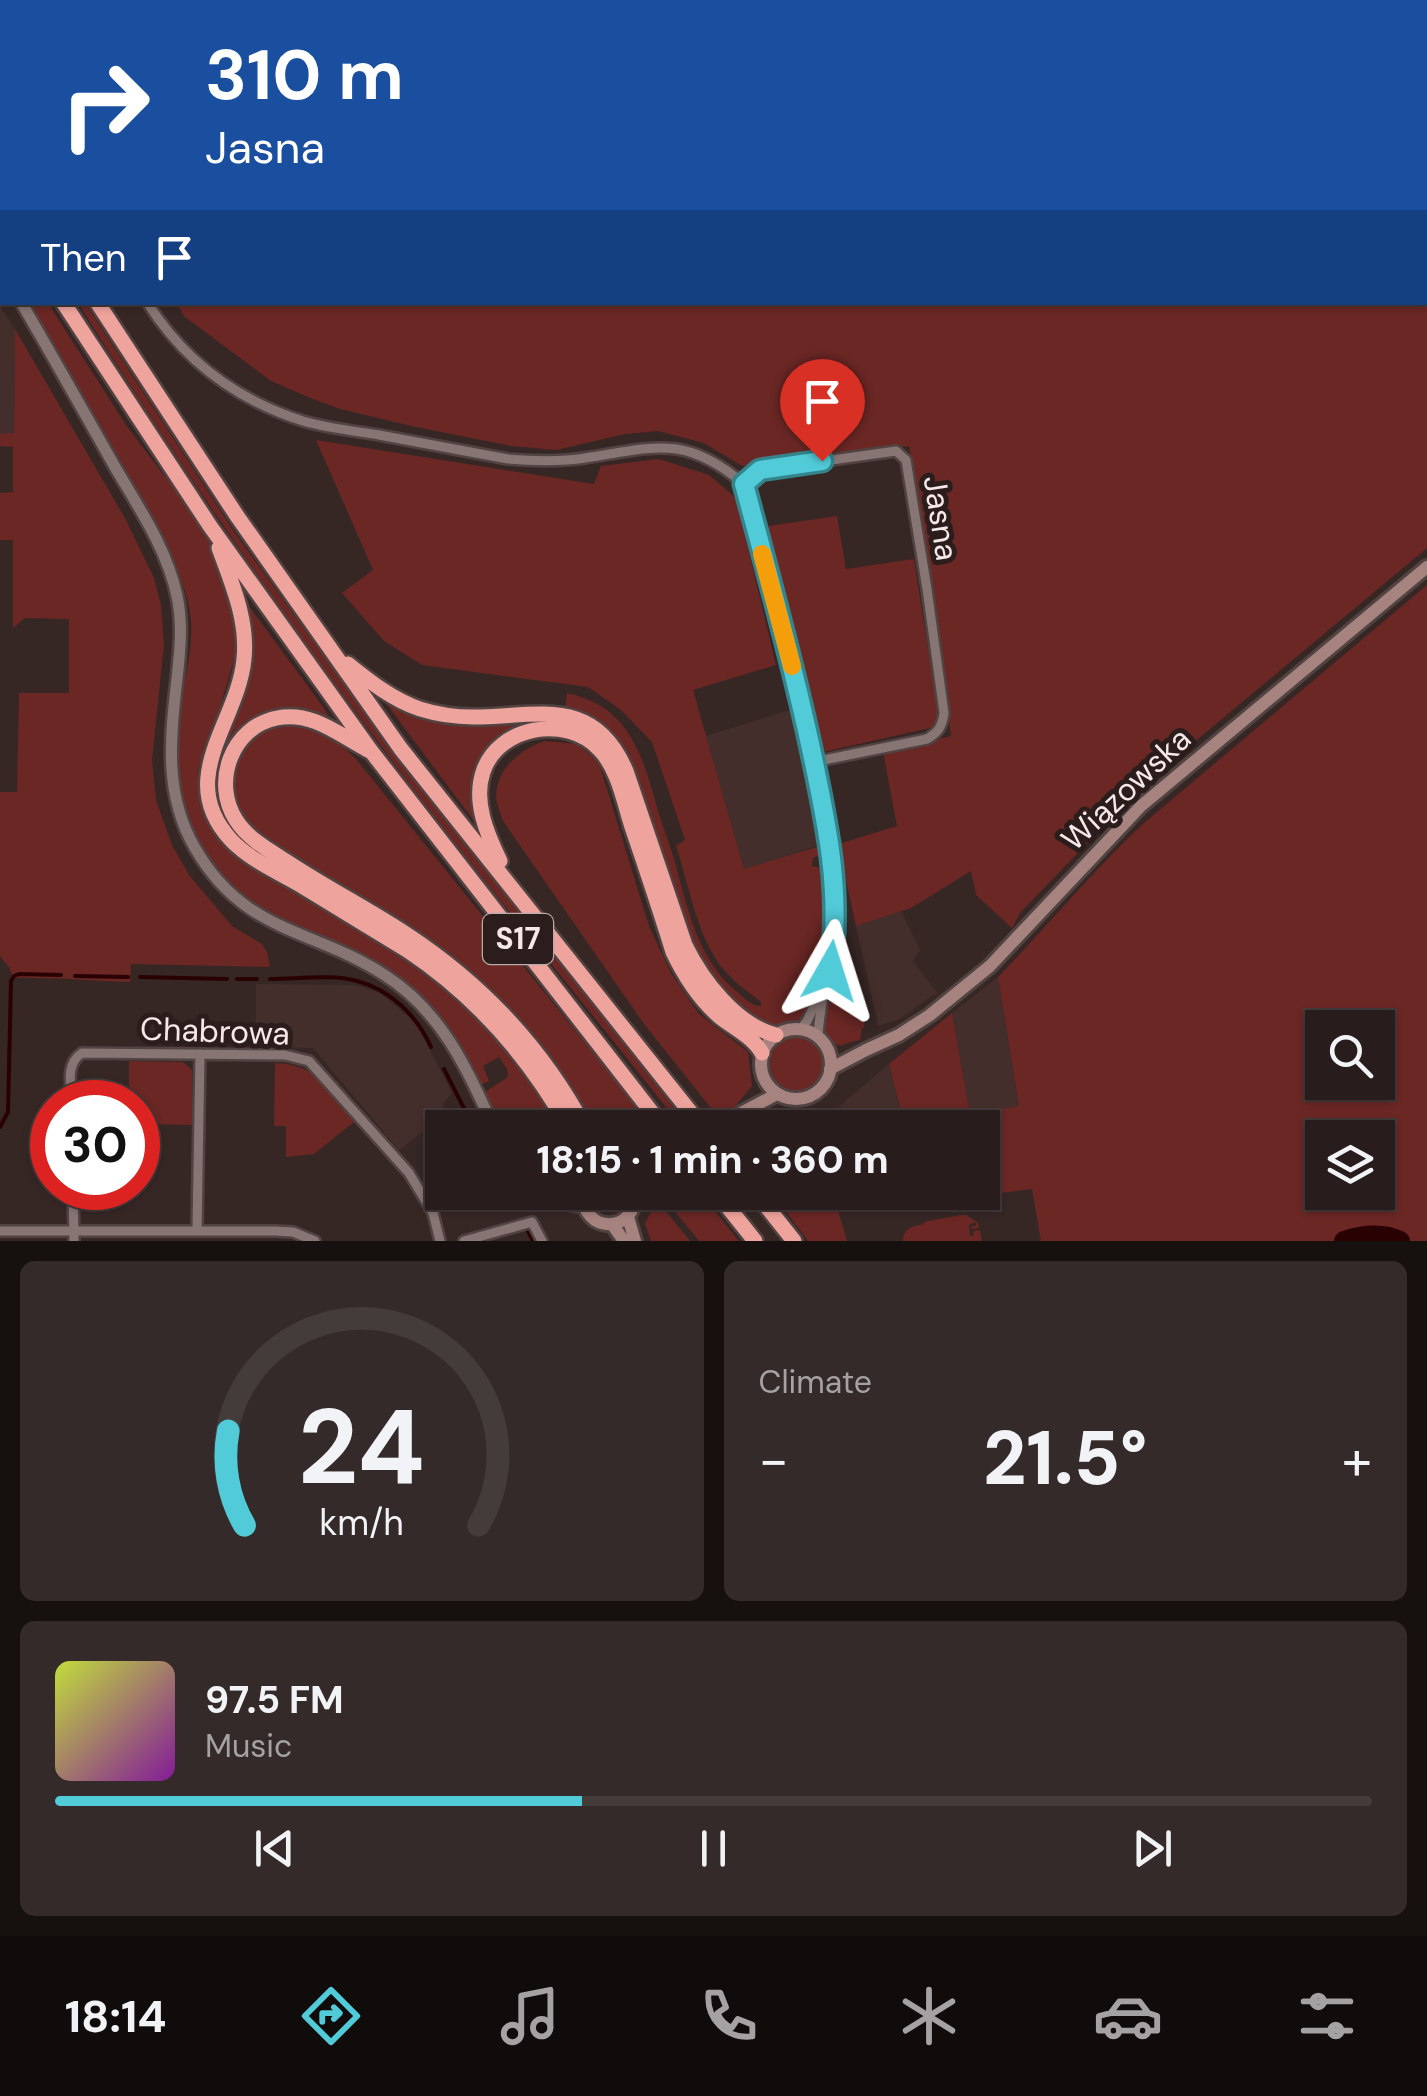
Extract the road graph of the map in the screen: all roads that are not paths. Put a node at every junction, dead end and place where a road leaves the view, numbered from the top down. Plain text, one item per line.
1 (23, 305) edge
2 (65, 305) edge
3 (99, 305) edge
4 (149, 305) edge
5 (744, 484) junction
6 (210, 526) junction
7 (1427, 566) edge
8 (333, 652) junction
9 (371, 751) junction
10 (814, 762) junction
11 (510, 883) junction
12 (830, 971) junction
13 (800, 1030) junction
14 (776, 1036) junction
15 (823, 1043) junction
16 (866, 1050) junction
17 (762, 1053) junction
18 (200, 1054) junction
19 (830, 1069) junction
20 (71, 1080) edge
21 (764, 1080) junction
22 (777, 1094) junction
23 (485, 1110) edge
24 (558, 1110) edge
25 (574, 1110) edge
26 (650, 1110) edge
27 (689, 1110) edge
28 (743, 1110) edge
29 (747, 1110) edge
30 (73, 1210) edge
31 (586, 1210) edge
32 (633, 1210) edge
33 (731, 1210) edge
34 (769, 1210) edge
35 (628, 1217) junction
36 (612, 1224) junction
37 (197, 1230) junction
38 (8, 1234) edge
39 (74, 1236) edge
40 (315, 1241) edge
41 (440, 1241) edge
42 (464, 1241) edge
43 (542, 1241) edge
44 (624, 1241) edge
45 (635, 1241) edge
46 (756, 1241) edge
47 (794, 1241) edge

1 - 23 street
2 - 6 highway, S17
3 - 8 highway, S17
4 - 5 street
5 - 10 street
5 - 10 street, Jasna
6 - 9 highway, S17
6 - 24 highway
7 - 16 main road, Wiązowska
8 - 11 highway, S17
8 - 14 highway
9 - 25 highway
9 - 26 highway, S17
10 - 12 street
11 - 17 highway
11 - 27 highway, S17
12 - 13 street
12 - 15 street
13 - 14 main road
13 - 15 main road
14 - 17 main road
15 - 16 main road, Wiązowska
15 - 19 main road
16 - 19 main road, Wiązowska
17 - 21 main road
18 - 20 street, Chabrowa
18 - 37 street
18 - 41 street, Chabrowa
19 - 22 main road
21 - 22 main road
21 - 28 main road
22 - 29 main road
30 - 39 street
31 - 36 main road
32 - 35 main road
33 - 46 highway
34 - 47 highway
35 - 36 main road
35 - 45 main road
36 - 44 main road
37 - 39 street
37 - 40 street
38 - 39 street
42 - 43 street

